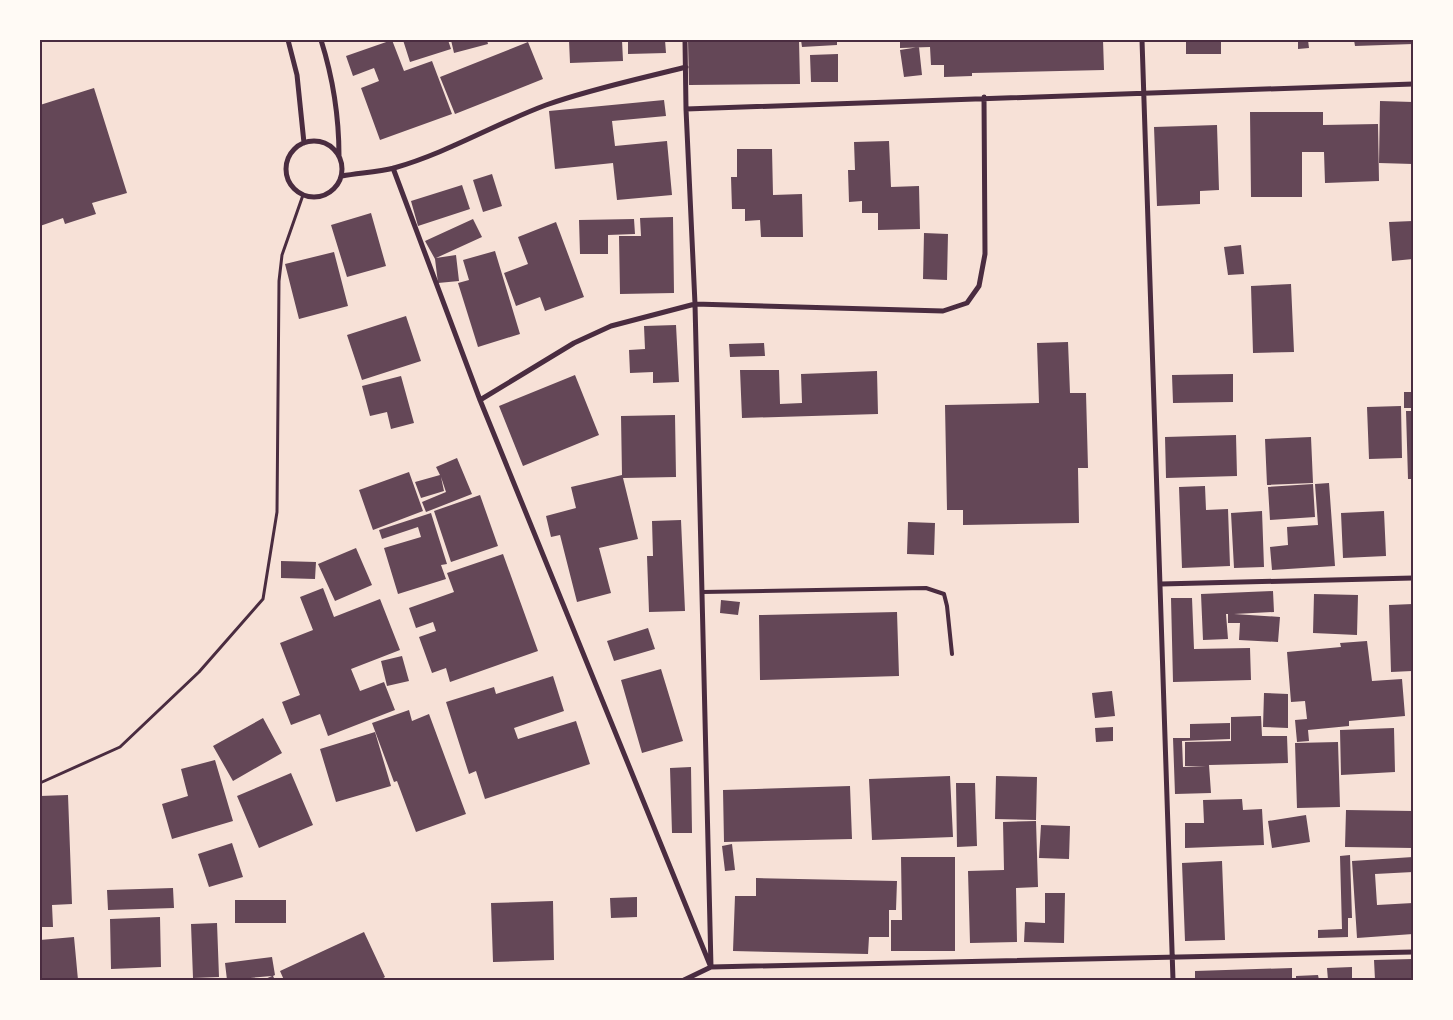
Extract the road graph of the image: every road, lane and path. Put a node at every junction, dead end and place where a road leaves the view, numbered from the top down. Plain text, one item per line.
1 (288, 40) edge
2 (321, 40) edge
3 (685, 40) edge
4 (1142, 40) edge
5 (686, 67) junction
6 (1413, 84) edge
7 (1145, 92) junction
8 (984, 98) junction
9 (686, 109) junction
10 (304, 143) junction
11 (339, 157) junction
12 (393, 168) junction
13 (342, 176) junction
14 (303, 195) junction
15 (695, 304) junction
16 (480, 400) junction
17 (1413, 578) edge
18 (1161, 584) junction
19 (702, 592) junction
20 (952, 654) dead end
21 (40, 782) edge
22 (1413, 952) edge
23 (1172, 958) junction
24 (711, 968) junction
25 (684, 980) edge
26 (1173, 980) edge

1 - 10 street
2 - 11 street
3 - 5 street
4 - 7 street
5 - 9 street
5 - 12 street
6 - 7 street
7 - 8 street
7 - 18 street
8 - 9 street
8 - 15 street
9 - 15 street
10 - 11 street
10 - 14 street
11 - 13 street
12 - 13 street
12 - 16 street
13 - 14 street
14 - 21 path
15 - 16 street
15 - 19 street
16 - 24 street
17 - 18 street
18 - 23 street
19 - 20 lane
19 - 24 street
22 - 23 street
23 - 24 street
23 - 26 street
24 - 25 street

